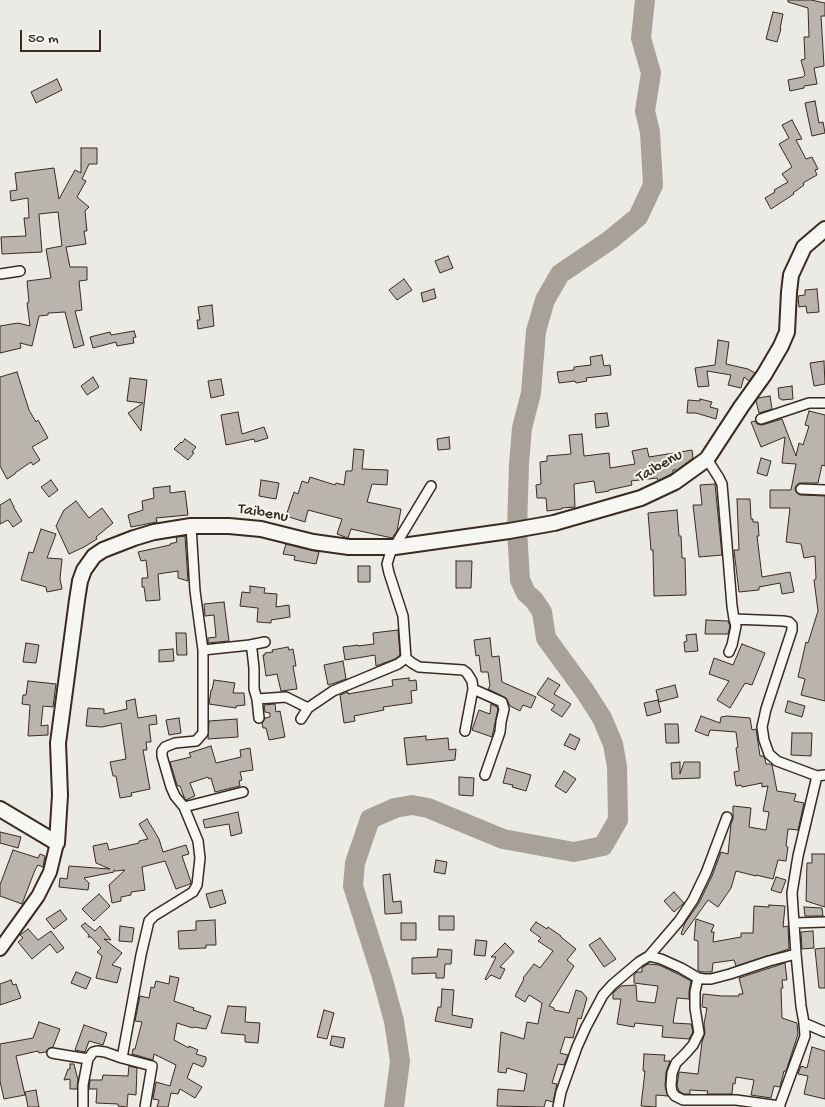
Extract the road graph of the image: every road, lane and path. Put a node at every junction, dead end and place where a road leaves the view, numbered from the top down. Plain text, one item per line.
1 (825, 229) edge
2 (20, 271) dead end
3 (0, 274) edge
4 (825, 404) edge
5 (761, 419) dead end
6 (707, 459) junction
7 (431, 486) dead end
8 (801, 489) dead end
9 (825, 490) edge
10 (192, 526) junction
11 (394, 547) junction
12 (734, 619) junction
13 (265, 642) dead end
14 (252, 645) junction
15 (203, 650) junction
16 (729, 652) dead end
17 (406, 658) junction
18 (472, 689) junction
19 (256, 699) junction
20 (308, 708) junction
21 (259, 718) dead end
22 (301, 719) dead end
23 (465, 731) dead end
24 (485, 775) dead end
25 (821, 776) edge
26 (243, 792) dead end
27 (184, 807) junction
28 (0, 809) edge
29 (727, 817) dead end
30 (57, 843) junction
31 (825, 922) edge
32 (794, 923) junction
33 (0, 949) edge
34 (796, 954) junction
35 (650, 956) junction
36 (698, 978) junction
37 (804, 1023) junction
38 (825, 1032) edge
39 (52, 1053) dead end
40 (122, 1058) junction
41 (88, 1059) junction
42 (779, 1106) edge
43 (83, 1107) edge
44 (145, 1107) edge
45 (558, 1107) edge

1 - 6 main road, Taibenu
2 - 3 street
4 - 5 street
6 - 11 main road, Taibenu
6 - 12 street
7 - 11 street
8 - 9 street
10 - 11 main road, Taibenu
10 - 15 street
10 - 30 main road, Taibenu
11 - 17 street
12 - 16 street
12 - 25 street
13 - 14 street
14 - 15 street
14 - 19 street
15 - 27 street
17 - 18 street
17 - 20 street
18 - 23 street
18 - 24 street
19 - 20 street
19 - 21 street
20 - 22 street
25 - 32 street
26 - 27 street
27 - 40 street
28 - 30 main road
29 - 35 street
30 - 33 street
31 - 32 street
32 - 34 street
34 - 36 street
34 - 37 street
35 - 36 street
35 - 45 street
36 - 42 street
37 - 38 street
37 - 42 street
39 - 41 street
40 - 41 street
40 - 44 street
41 - 43 street

